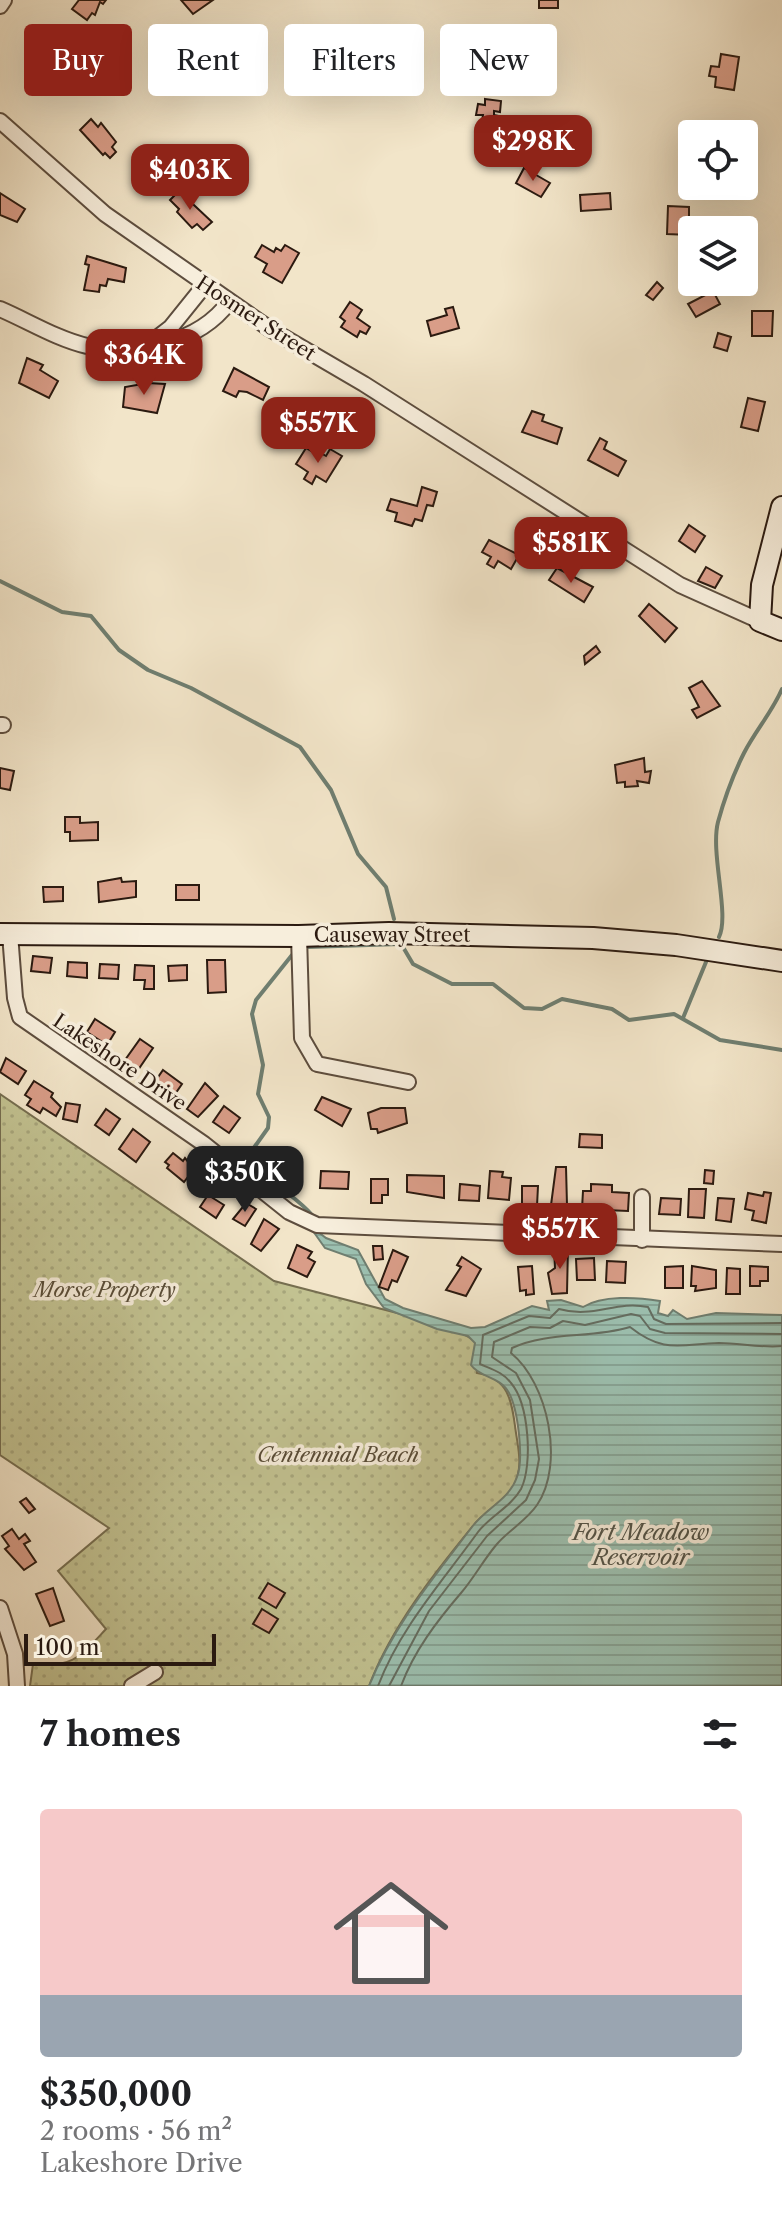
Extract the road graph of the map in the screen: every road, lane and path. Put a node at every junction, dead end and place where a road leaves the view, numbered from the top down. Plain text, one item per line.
1 (4, 0) edge
2 (0, 6) edge
3 (0, 121) edge
4 (204, 286) junction
5 (229, 302) junction
6 (0, 309) edge
7 (148, 345) junction
8 (782, 507) edge
9 (760, 621) junction
10 (782, 630) edge
11 (5, 934) edge
12 (299, 936) junction
13 (782, 961) edge
14 (408, 1082) dead end
15 (642, 1197) dead end
16 (642, 1240) junction
17 (782, 1244) edge
18 (0, 1608) edge
19 (155, 1672) dead end
20 (17, 1686) edge
21 (132, 1686) edge

1 - 2 street
3 - 4 street, Hosmer Street
4 - 5 street, Hosmer Street
4 - 7 street
5 - 7 street
5 - 9 street, Hosmer Street
6 - 7 street
8 - 9 street
9 - 10 street, Hosmer Street
11 - 12 street, Causeway Street
11 - 16 street, Lakeshore Drive
12 - 13 street, Causeway Street
12 - 14 street
15 - 16 street
16 - 17 street, Lakeshore Drive
18 - 20 street
19 - 21 street

